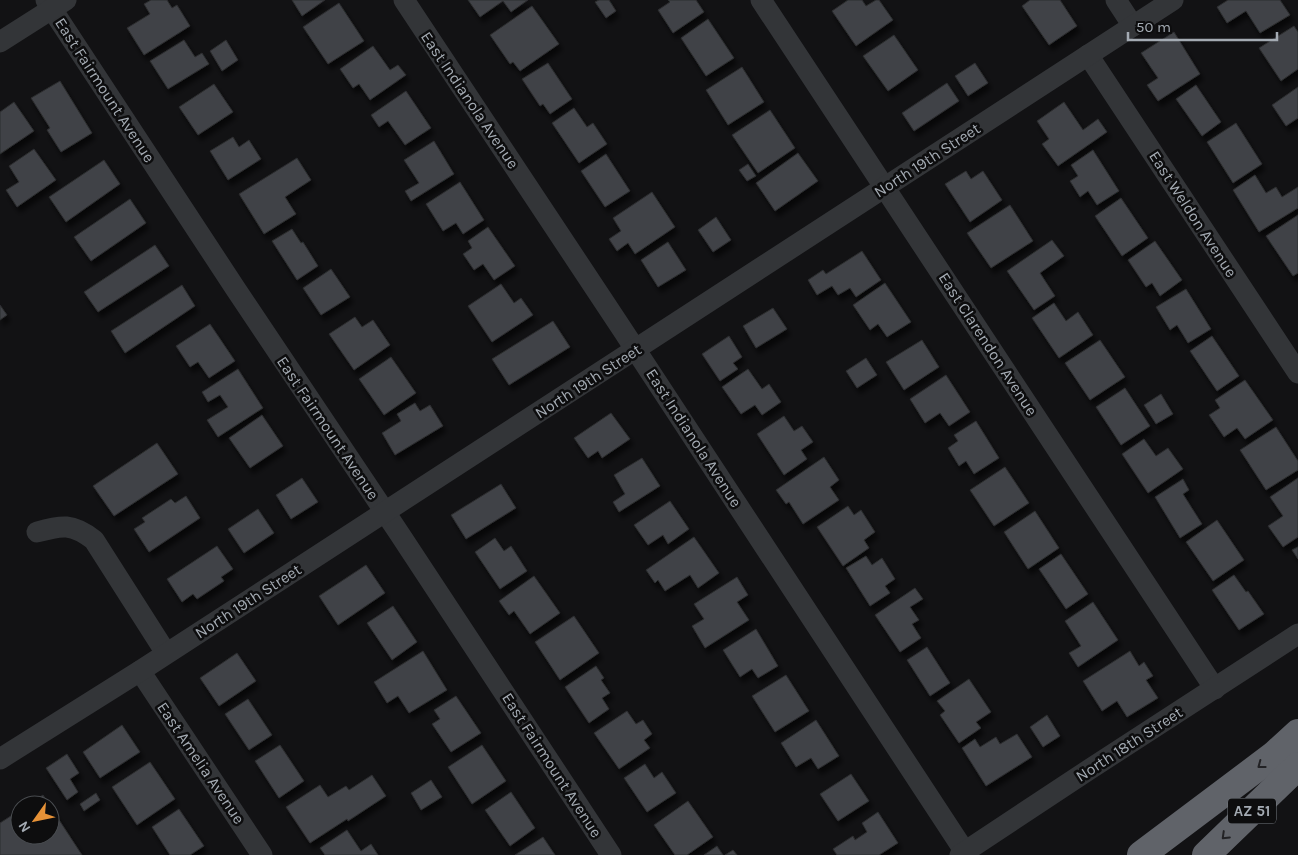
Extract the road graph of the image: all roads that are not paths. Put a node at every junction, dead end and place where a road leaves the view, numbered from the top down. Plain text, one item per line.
1 (404, 0) edge
2 (761, 0) edge
3 (1116, 0) edge
4 (1174, 0) edge
5 (55, 3) edge
6 (1133, 26) junction
7 (0, 42) edge
8 (1088, 55) junction
9 (884, 187) junction
10 (636, 350) junction
11 (1298, 373) edge
12 (385, 512) junction
13 (37, 532) dead end
14 (1298, 634) edge
15 (166, 654) junction
16 (140, 671) junction
17 (1215, 689) junction
18 (1298, 733) edge
19 (0, 759) edge
20 (1298, 766) edge
21 (962, 854) edge
22 (262, 855) edge
23 (611, 855) edge
24 (1141, 855) edge
25 (1206, 855) edge

1 - 10 street, East Indianola Avenue
2 - 9 street, East Clarendon Avenue
3 - 6 street
4 - 6 street, North 19th Street
5 - 7 street
5 - 12 street, East Fairmount Avenue
6 - 8 street, North 19th Street
8 - 9 street, North 19th Street
8 - 11 street, East Weldon Avenue
9 - 10 street, North 19th Street
9 - 17 street, East Clarendon Avenue
10 - 12 street, North 19th Street
10 - 21 street, East Indianola Avenue
12 - 15 street, North 19th Street
12 - 23 street, East Fairmount Avenue
13 - 15 street
14 - 17 street, North 18th Street
15 - 16 street, North 19th Street
16 - 19 street, North 19th Street
16 - 22 street, East Amelia Avenue
17 - 21 street, North 18th Street
18 -> 24 highway
20 -> 25 highway, AZ 51

